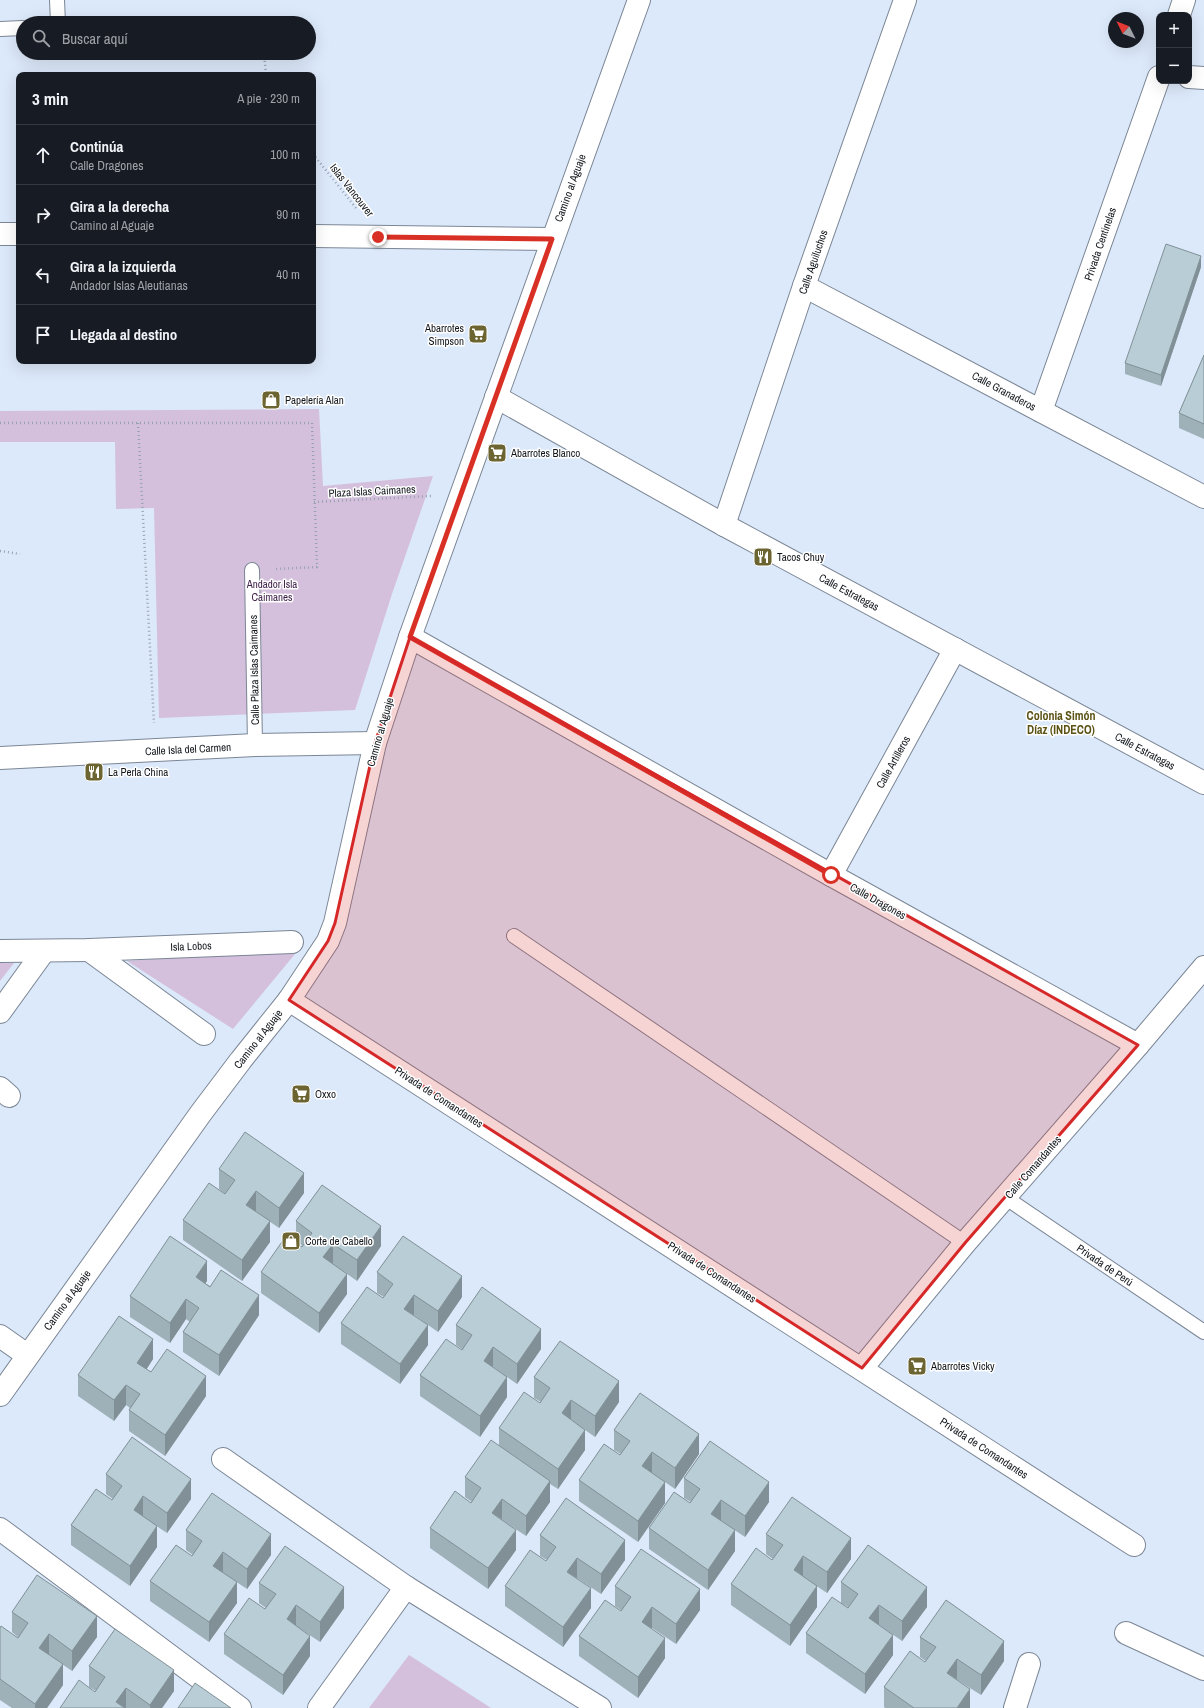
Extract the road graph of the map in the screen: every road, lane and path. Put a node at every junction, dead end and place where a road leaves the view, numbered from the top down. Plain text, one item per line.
1 (57, 0) edge
2 (639, 0) edge
3 (905, 0) edge
4 (1184, 0) edge
5 (1180, 12) edge
6 (58, 16) edge
7 (0, 28) edge
8 (16, 28) edge
9 (265, 60) edge
10 (266, 72) edge
11 (1192, 77) edge
12 (1204, 78) edge
13 (1157, 84) edge
14 (316, 158) edge
15 (0, 234) edge
16 (16, 234) edge
17 (316, 236) edge
18 (378, 237) junction
19 (552, 239) junction
20 (804, 286) junction
21 (496, 397) junction
22 (1041, 411) junction
23 (0, 423) edge
24 (138, 423) junction
25 (431, 496) dead end
26 (1204, 497) edge
27 (314, 502) junction
28 (724, 525) junction
29 (0, 551) edge
30 (20, 554) dead end
31 (252, 570) joint
32 (410, 637) junction
33 (955, 649) junction
34 (376, 743) junction
35 (255, 746) junction
36 (156, 751) junction
37 (0, 758) edge
38 (1204, 783) edge
39 (831, 875) junction
40 (514, 936) dead end
41 (292, 942) dead end
42 (0, 950) edge
43 (89, 950) junction
44 (44, 951) junction
45 (1204, 967) edge
46 (289, 1000) junction
47 (0, 1012) edge
48 (204, 1034) dead end
49 (1138, 1045) junction
50 (1006, 1198) junction
51 (965, 1243) junction
52 (1204, 1332) edge
53 (0, 1336) edge
54 (27, 1355) junction
55 (862, 1368) junction
56 (0, 1395) edge
57 (223, 1459) dead end
58 (0, 1529) edge
59 (1134, 1545) dead end
60 (406, 1587) junction
61 (1126, 1633) dead end
62 (1029, 1664) dead end
63 (1204, 1669) edge
64 (240, 1708) edge
65 (319, 1708) edge
66 (600, 1708) edge
67 (1015, 1708) edge

1 - 6 lane
2 - 19 street, Camino al Aguaje
3 - 20 street, Calle Aguiluchos
4 - 5 street
7 - 8 lane
9 - 10 path
11 - 12 street
13 - 22 street, Privada Centinelas
14 - 18 path, Islas Vancouver
15 - 16 street
17 - 18 street
18 - 19 street
19 - 21 street, Camino al Aguaje
20 - 22 street, Calle Granaderos
20 - 28 street, Calle Aguiluchos
21 - 28 street, Calle Estrategas
21 - 32 street, Camino al Aguaje
22 - 26 street, Calle Granaderos
23 - 24 path
24 - 27 path, Plaza Islas Caimanes
24 - 36 path
25 - 27 path, Plaza Islas Caimanes
27 - 31 path, Plaza Islas Caimanes
28 - 33 street, Calle Estrategas
29 - 30 path
31 - 35 lane, Calle Plaza Islas Caimanes
32 - 34 street, Camino al Aguaje
32 - 39 street, Calle Dragones
33 - 38 street, Calle Estrategas
33 - 39 street, Calle Artilleros
34 - 35 street, Calle Isla del Carmen
34 - 46 street, Camino al Aguaje
35 - 36 street, Calle Isla del Carmen
36 - 37 street, Calle Isla del Carmen
39 - 49 street, Calle Dragones
40 - 51 lane
41 - 43 street, Isla Lobos
42 - 44 street, Isla Lobos
43 - 44 street, Isla Lobos
43 - 48 street
44 - 47 street
45 - 49 street, Calle Comandantes
46 - 54 street, Camino al Aguaje
46 - 55 street, Privada de Comandantes
49 - 50 street, Calle Comandantes
50 - 51 street, Calle Comandantes
50 - 52 lane, Privada de Perú
51 - 55 street, Calle Comandantes
53 - 54 street
54 - 56 street, Camino al Aguaje
55 - 59 street, Privada de Comandantes
57 - 60 street
58 - 64 street
60 - 65 street
60 - 66 street
61 - 63 street
62 - 67 street

